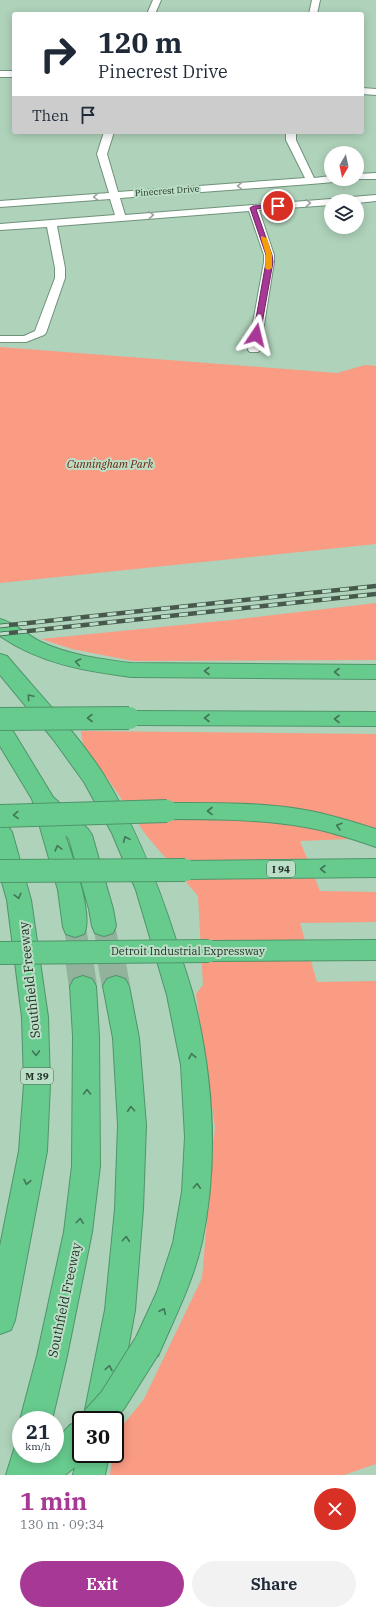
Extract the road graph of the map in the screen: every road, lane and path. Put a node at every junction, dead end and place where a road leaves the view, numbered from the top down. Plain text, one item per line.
1 (157, 0) edge
2 (316, 0) edge
3 (153, 12) edge
4 (313, 12) edge
5 (0, 74) edge
6 (12, 74) edge
7 (364, 91) edge
8 (376, 92) edge
9 (108, 134) edge
10 (291, 134) edge
11 (376, 176) edge
12 (364, 177) edge
13 (324, 180) edge
14 (311, 181) junction
15 (114, 195) junction
16 (376, 198) edge
17 (364, 199) edge
18 (324, 203) edge
19 (0, 204) edge
20 (253, 208) junction
21 (121, 218) junction
22 (51, 223) junction
23 (0, 227) edge
24 (0, 339) edge
25 (254, 350) dead end
26 (0, 626) edge
27 (0, 662) edge
28 (376, 672) edge
29 (0, 719) edge
30 (376, 719) edge
31 (0, 728) edge
32 (43, 799) junction
33 (0, 816) edge
34 (0, 832) edge
35 (376, 838) edge
36 (376, 868) edge
37 (0, 871) edge
38 (104, 926) tunnel mouth
39 (75, 927) tunnel mouth
40 (376, 950) edge
41 (119, 952) junction
42 (0, 953) edge
43 (0, 969) edge
44 (83, 986) tunnel mouth
45 (116, 986) tunnel mouth
46 (0, 1320) edge
47 (38, 1411) edge
48 (101, 1411) edge
49 (103, 1411) edge
50 (72, 1446) edge
51 (25, 1463) edge
52 (91, 1463) edge
53 (22, 1475) edge
54 (40, 1475) edge
55 (89, 1475) edge

1 - 3 street
2 - 4 street
5 - 6 street
7 - 8 street
9 - 15 street
10 - 14 street
11 - 12 street
13 - 14 street, Pinecrest Drive
14 -> 15 street, Pinecrest Drive
15 -> 19 street, Pinecrest Drive
15 - 21 street
16 - 17 street
20 -> 18 street
21 -> 20 street
20 - 25 street
21 - 22 street
22 - 23 street
22 - 24 street
28 -> 26 highway
49 -> 27 highway, bridge
30 -> 29 highway, bridge
31 - 32 highway
32 - 38 highway
39 -> 32 highway
35 -> 33 highway, bridge
34 -> 46 highway, Southfield Freeway / M 39
36 -> 37 highway, I 94, bridge
40 - 41 highway, Detroit Industrial Expressway, bridge
41 - 42 highway, Detroit Industrial Expressway, bridge
41 - 43 highway, bridge
47 -> 44 highway, Southfield Freeway
48 -> 45 highway
50 - 54 highway
51 - 53 highway
52 - 55 highway

